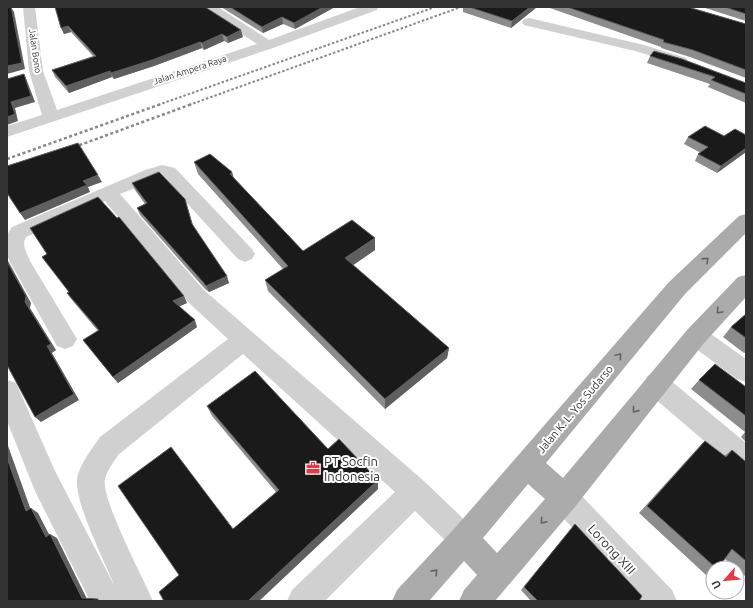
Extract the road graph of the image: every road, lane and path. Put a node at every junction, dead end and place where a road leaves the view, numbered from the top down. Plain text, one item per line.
1 (29, 7) edge
2 (209, 7) edge
3 (372, 7) edge
4 (529, 22) dead end
5 (268, 45) junction
6 (691, 64) edge
7 (37, 72) junction
8 (22, 76) edge
9 (51, 117) junction
10 (7, 132) edge
11 (109, 193) junction
12 (746, 221) edge
13 (245, 254) dead end
14 (746, 283) edge
15 (696, 336) junction
16 (65, 340) dead end
17 (244, 340) junction
18 (746, 372) edge
19 (656, 384) junction
20 (7, 391) edge
21 (746, 460) edge
22 (528, 464) junction
23 (415, 492) junction
24 (564, 498) junction
25 (464, 539) junction
26 (497, 575) junction
27 (106, 601) edge
28 (137, 601) edge
29 (303, 601) edge
30 (408, 601) edge
31 (475, 601) edge
32 (661, 601) edge

1 - 7 street, Jalan Bono
2 - 5 street
3 - 5 street, Jalan Ampera Raya
4 - 6 street
5 - 9 street, Jalan Ampera Raya
7 - 8 street
7 - 9 street, Jalan Bono
9 - 10 street, Jalan Ampera Raya
11 - 13 street
11 - 16 street
11 - 17 street
22 -> 12 main road, Jalan K. L. Yos Sudarso
14 -> 15 main road
15 - 18 street
15 - 19 main road
17 - 23 street
17 - 28 street
19 - 21 street
19 -> 24 main road
20 - 27 street
22 - 24 main road
22 - 25 main road, Jalan K. L. Yos Sudarso
23 - 25 street
23 - 29 street
24 -> 26 main road
24 - 32 street, Lorong XIII
25 - 26 main road
30 -> 25 main road, Jalan K. L. Yos Sudarso
26 - 31 main road

